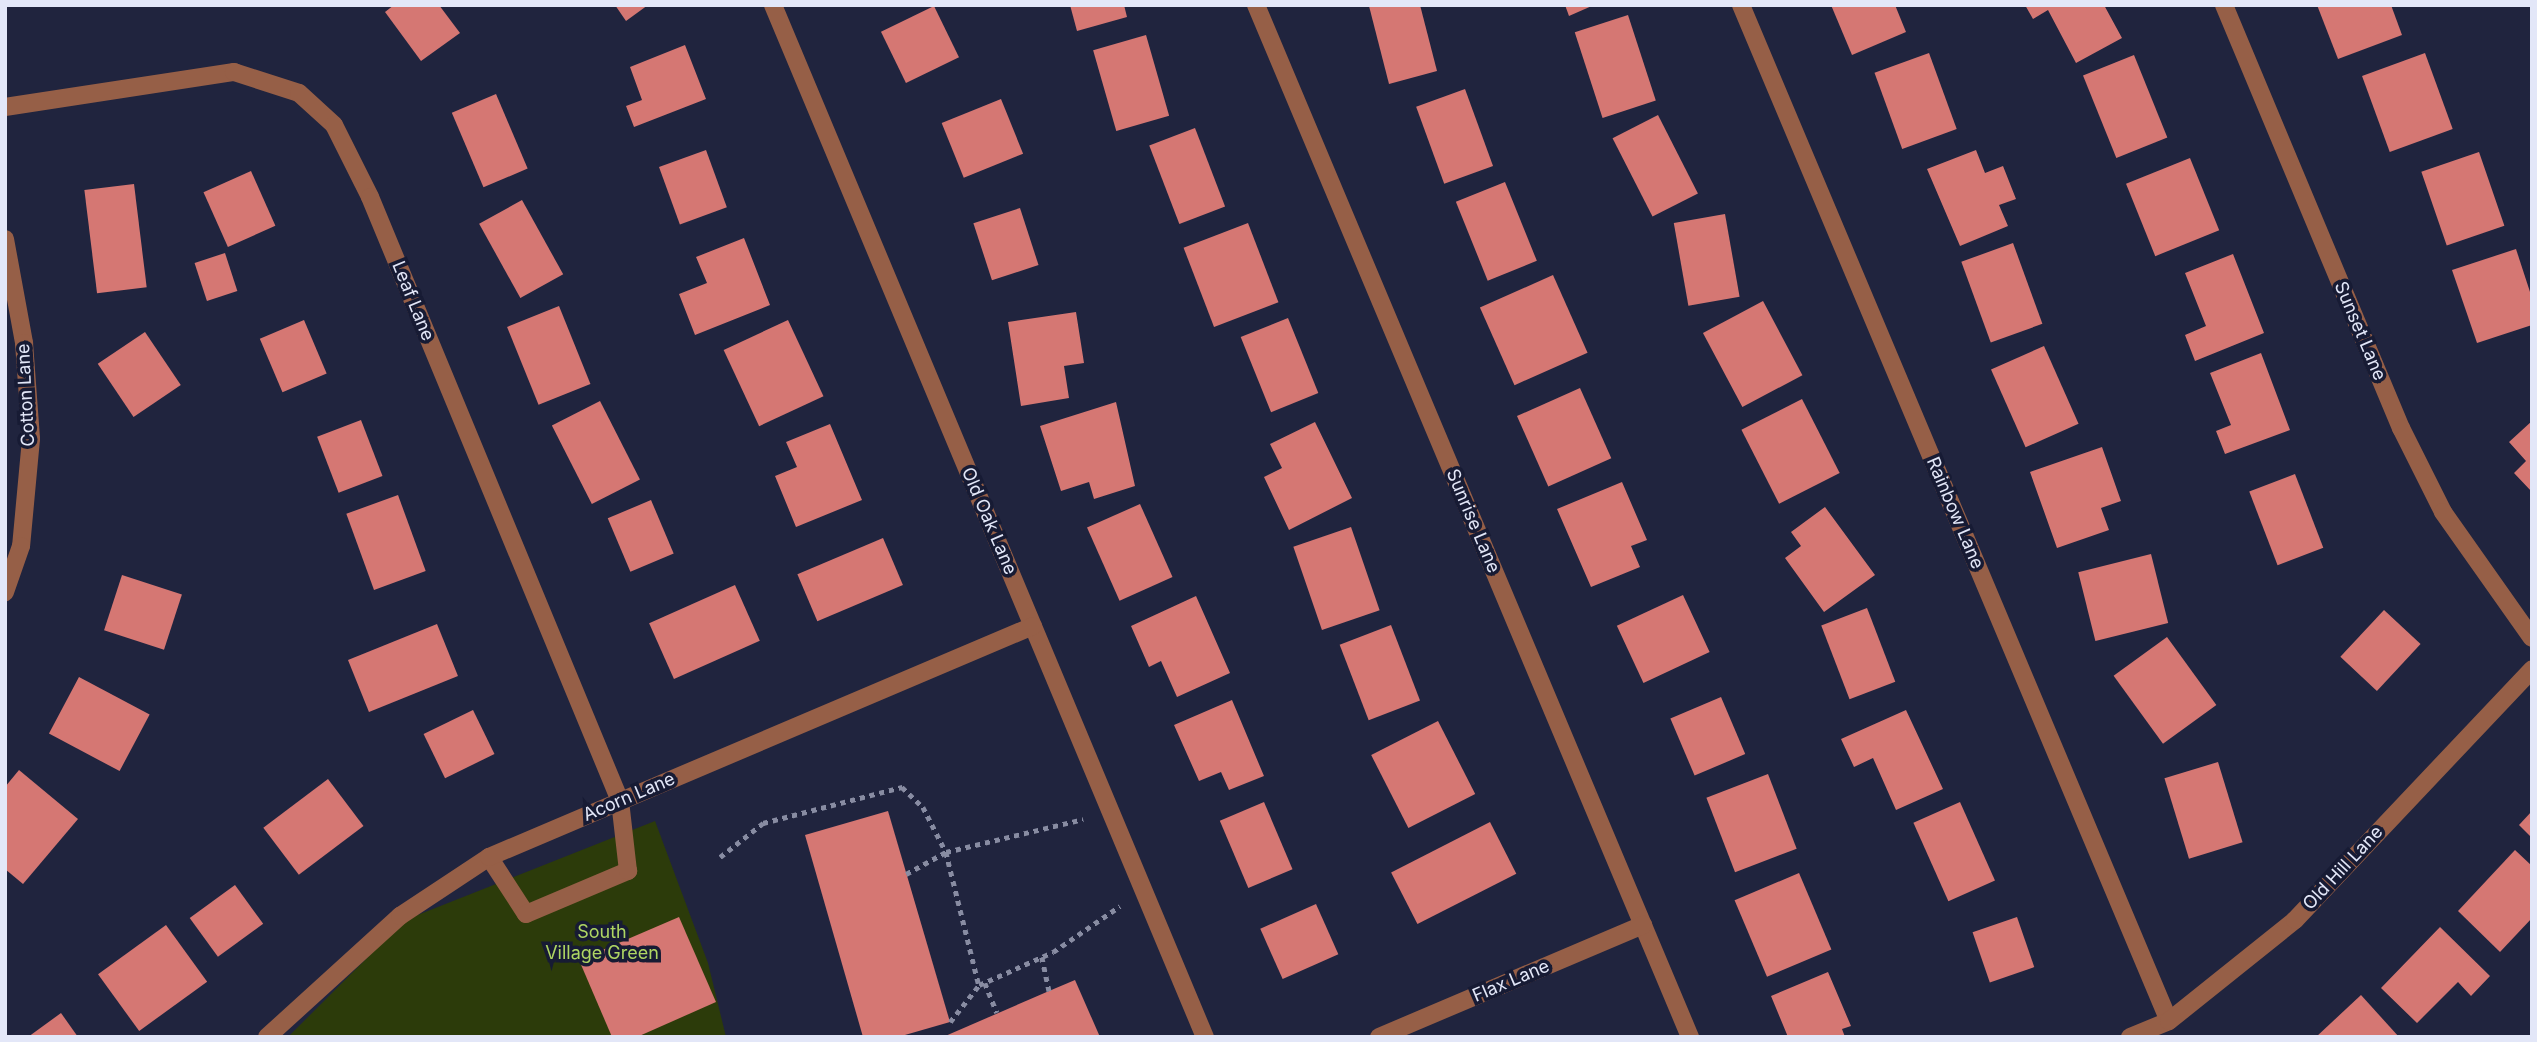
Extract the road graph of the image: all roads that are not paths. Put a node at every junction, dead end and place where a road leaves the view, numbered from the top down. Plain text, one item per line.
1 (773, 5) edge
2 (1256, 5) edge
3 (1741, 5) edge
4 (2224, 5) edge
5 (5, 107) edge
6 (5, 239) edge
7 (5, 592) edge
8 (1033, 626) junction
9 (2532, 638) edge
10 (2532, 669) edge
11 (620, 801) junction
12 (489, 857) junction
13 (1643, 925) junction
14 (2169, 1021) junction
15 (267, 1037) edge
16 (1205, 1037) edge
17 (1379, 1037) edge
18 (1690, 1037) edge
19 (2130, 1037) edge

1 - 8 street, Old Oak Lane
2 - 13 street, Sunrise Lane
3 - 14 street, Rainbow Lane
4 - 9 street, Sunset Lane
5 - 11 street, Leaf Lane
6 - 7 street, Cotton Lane
8 - 11 street, Acorn Lane
8 - 16 street, Old Oak Lane
10 - 14 street, Old Hill Lane
11 - 12 street, Acorn Lane
11 - 12 street, Leaf Lane
12 - 15 street, Acorn Lane
13 - 17 street, Flax Lane
13 - 18 street, Sunrise Lane
14 - 19 street, Old Hill Lane

